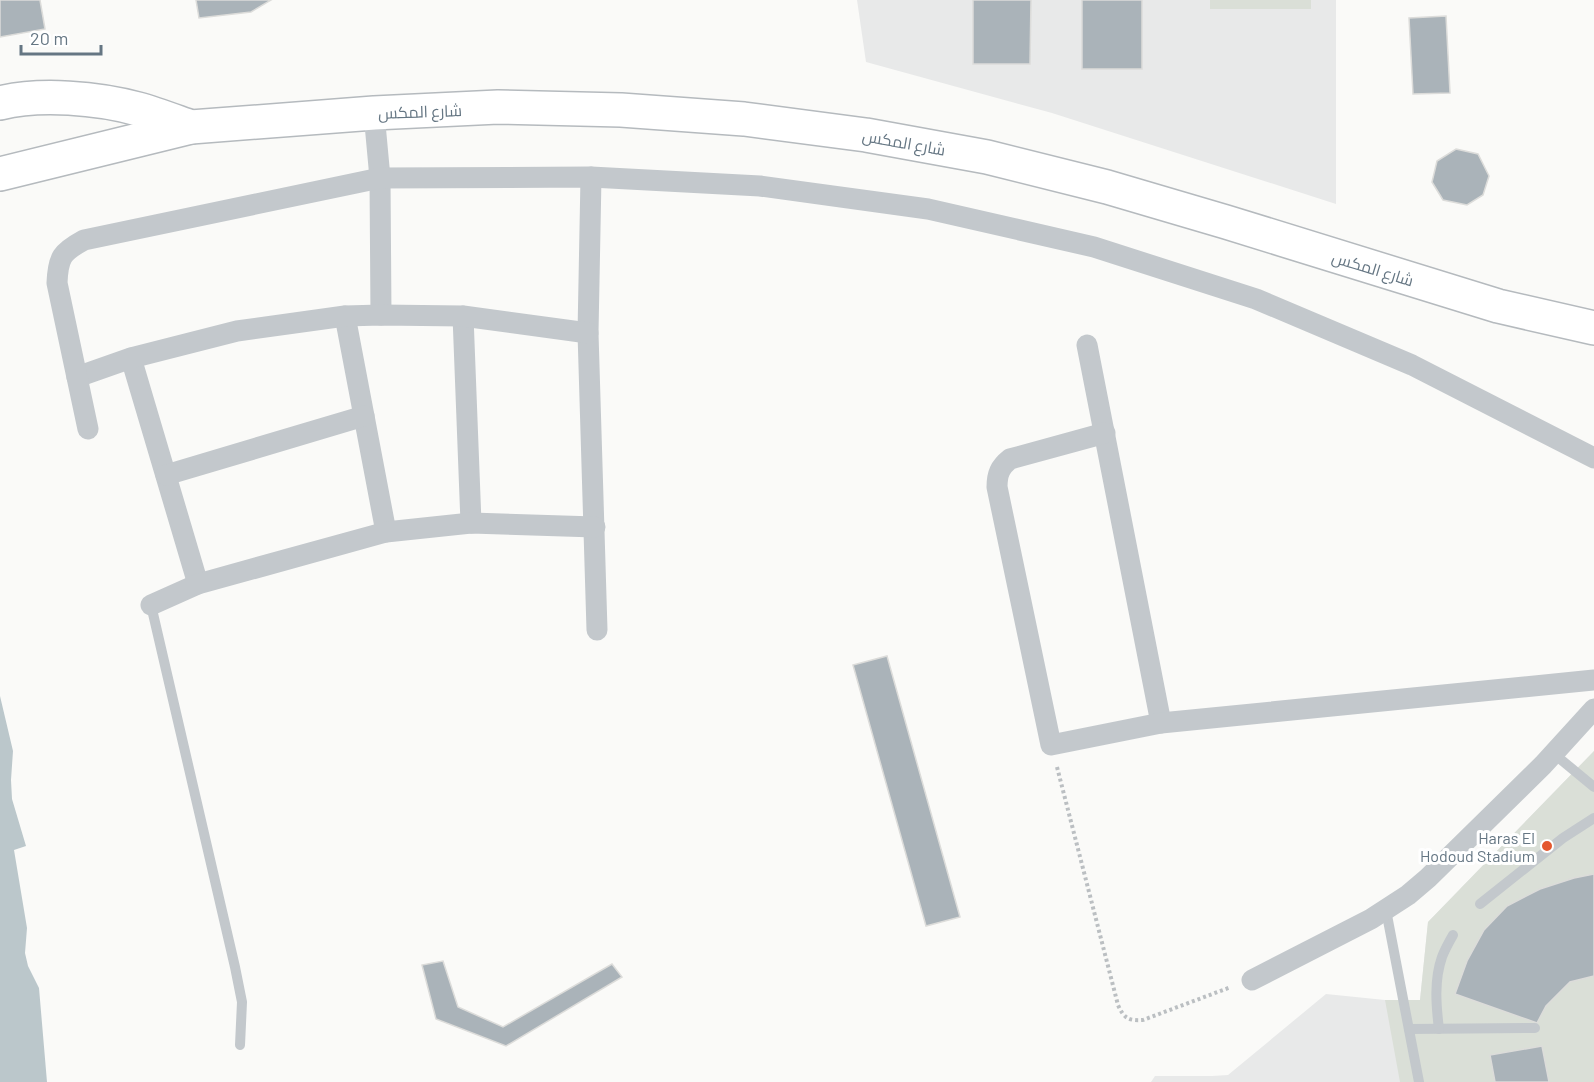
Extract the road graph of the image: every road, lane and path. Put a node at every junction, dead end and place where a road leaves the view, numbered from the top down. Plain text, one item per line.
1 (0, 103) edge
2 (374, 113) junction
3 (191, 127) junction
4 (0, 174) edge
5 (591, 177) junction
6 (380, 178) junction
7 (381, 315) junction
8 (345, 316) junction
9 (463, 316) junction
10 (1594, 328) edge
11 (588, 333) junction
12 (1087, 345) dead end
13 (131, 358) junction
14 (77, 377) junction
15 (364, 416) junction
16 (88, 429) dead end
17 (1105, 433) junction
18 (1594, 458) edge
19 (166, 475) junction
20 (471, 523) junction
21 (595, 527) junction
22 (386, 532) junction
23 (198, 584) junction
24 (151, 605) joint
25 (597, 630) dead end
26 (1594, 680) edge
27 (1588, 720) edge
28 (1161, 723) junction
29 (1052, 746) junction
30 (1553, 753) junction
31 (1594, 787) edge
32 (1594, 818) edge
33 (1480, 904) dead end
34 (1386, 910) junction
35 (1453, 935) dead end
36 (1252, 980) joint
37 (1535, 1028) dead end
38 (1409, 1029) junction
39 (1439, 1029) junction
40 (240, 1044) dead end
41 (1419, 1082) edge

1 - 3 main road, شارع المكس
2 - 3 main road, شارع المكس
2 - 6 street
2 - 10 main road, شارع المكس
3 - 4 main road, شارع المكس
5 - 6 street
5 - 11 street
5 - 18 street
6 - 7 street
6 - 14 street
7 - 8 street
7 - 9 street
8 - 13 street
8 - 15 street
9 - 11 street
9 - 20 street
11 - 21 street
12 - 17 street
13 - 14 street
13 - 19 street
14 - 16 street
15 - 19 street
15 - 22 street
17 - 28 street
17 - 29 street
19 - 23 street
20 - 21 street
20 - 22 street
21 - 25 street
22 - 23 street
23 - 24 street
24 - 40 lane
26 - 28 street
27 - 30 street
28 - 29 street
29 - 36 path
30 - 31 lane
30 - 34 street
32 - 33 lane
34 - 36 street
34 - 38 lane
35 - 39 lane
37 - 39 lane
38 - 39 lane
38 - 41 lane

